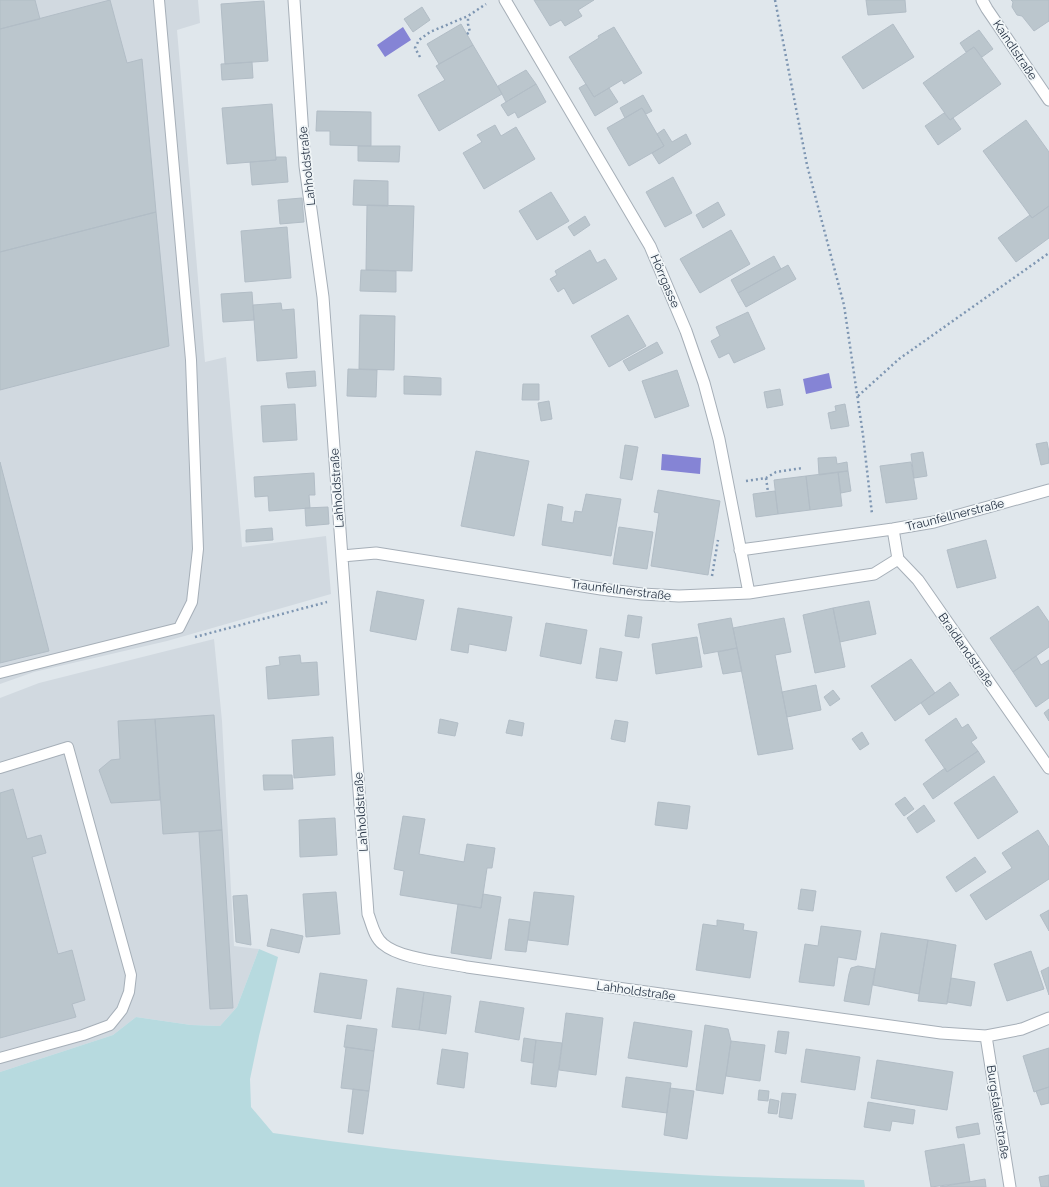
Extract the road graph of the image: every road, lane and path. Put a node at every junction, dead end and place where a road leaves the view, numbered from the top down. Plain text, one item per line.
1 (159, 0) edge
2 (294, 0) edge
3 (492, 0) edge
4 (505, 0) edge
5 (775, 0) edge
6 (982, 0) edge
7 (468, 16) junction
8 (467, 34) dead end
9 (420, 57) dead end
10 (1049, 100) edge
11 (1049, 253) edge
12 (858, 396) junction
13 (804, 468) dead end
14 (766, 478) junction
15 (727, 483) junction
16 (1049, 490) edge
17 (768, 492) dead end
18 (872, 512) junction
19 (878, 512) dead end
20 (864, 514) dead end
21 (893, 529) junction
22 (736, 531) junction
23 (740, 550) junction
24 (342, 556) junction
25 (898, 559) junction
26 (712, 578) dead end
27 (749, 593) junction
28 (0, 673) edge
29 (0, 768) edge
30 (1049, 768) edge
31 (1049, 1018) edge
32 (986, 1036) junction
33 (0, 1058) edge
34 (1010, 1187) edge

1 - 28 lane
2 - 24 street, Lahholdstraße
3 - 7 path
4 - 15 street, Hörrgasse
5 - 12 path
6 - 10 street, Kaindlstraße
7 - 8 path
7 - 9 path
11 - 12 path
12 - 18 path
13 - 14 path
14 - 15 path
14 - 17 path
15 - 22 street, Hörrgasse
16 - 21 street, Traunfellnerstraße
18 - 19 path
18 - 20 path
21 - 23 street, Traunfellnerstraße
21 - 25 street
22 - 23 street, Hörrgasse
22 - 26 path
23 - 27 street, Hörrgasse
24 - 27 street, Traunfellnerstraße
24 - 32 street, Lahholdstraße
25 - 27 street, Traunfellnerstraße
25 - 30 street, Braidlandstraße
29 - 33 lane
31 - 32 street, Lahholdstraße
32 - 34 street, Burgstallerstraße

